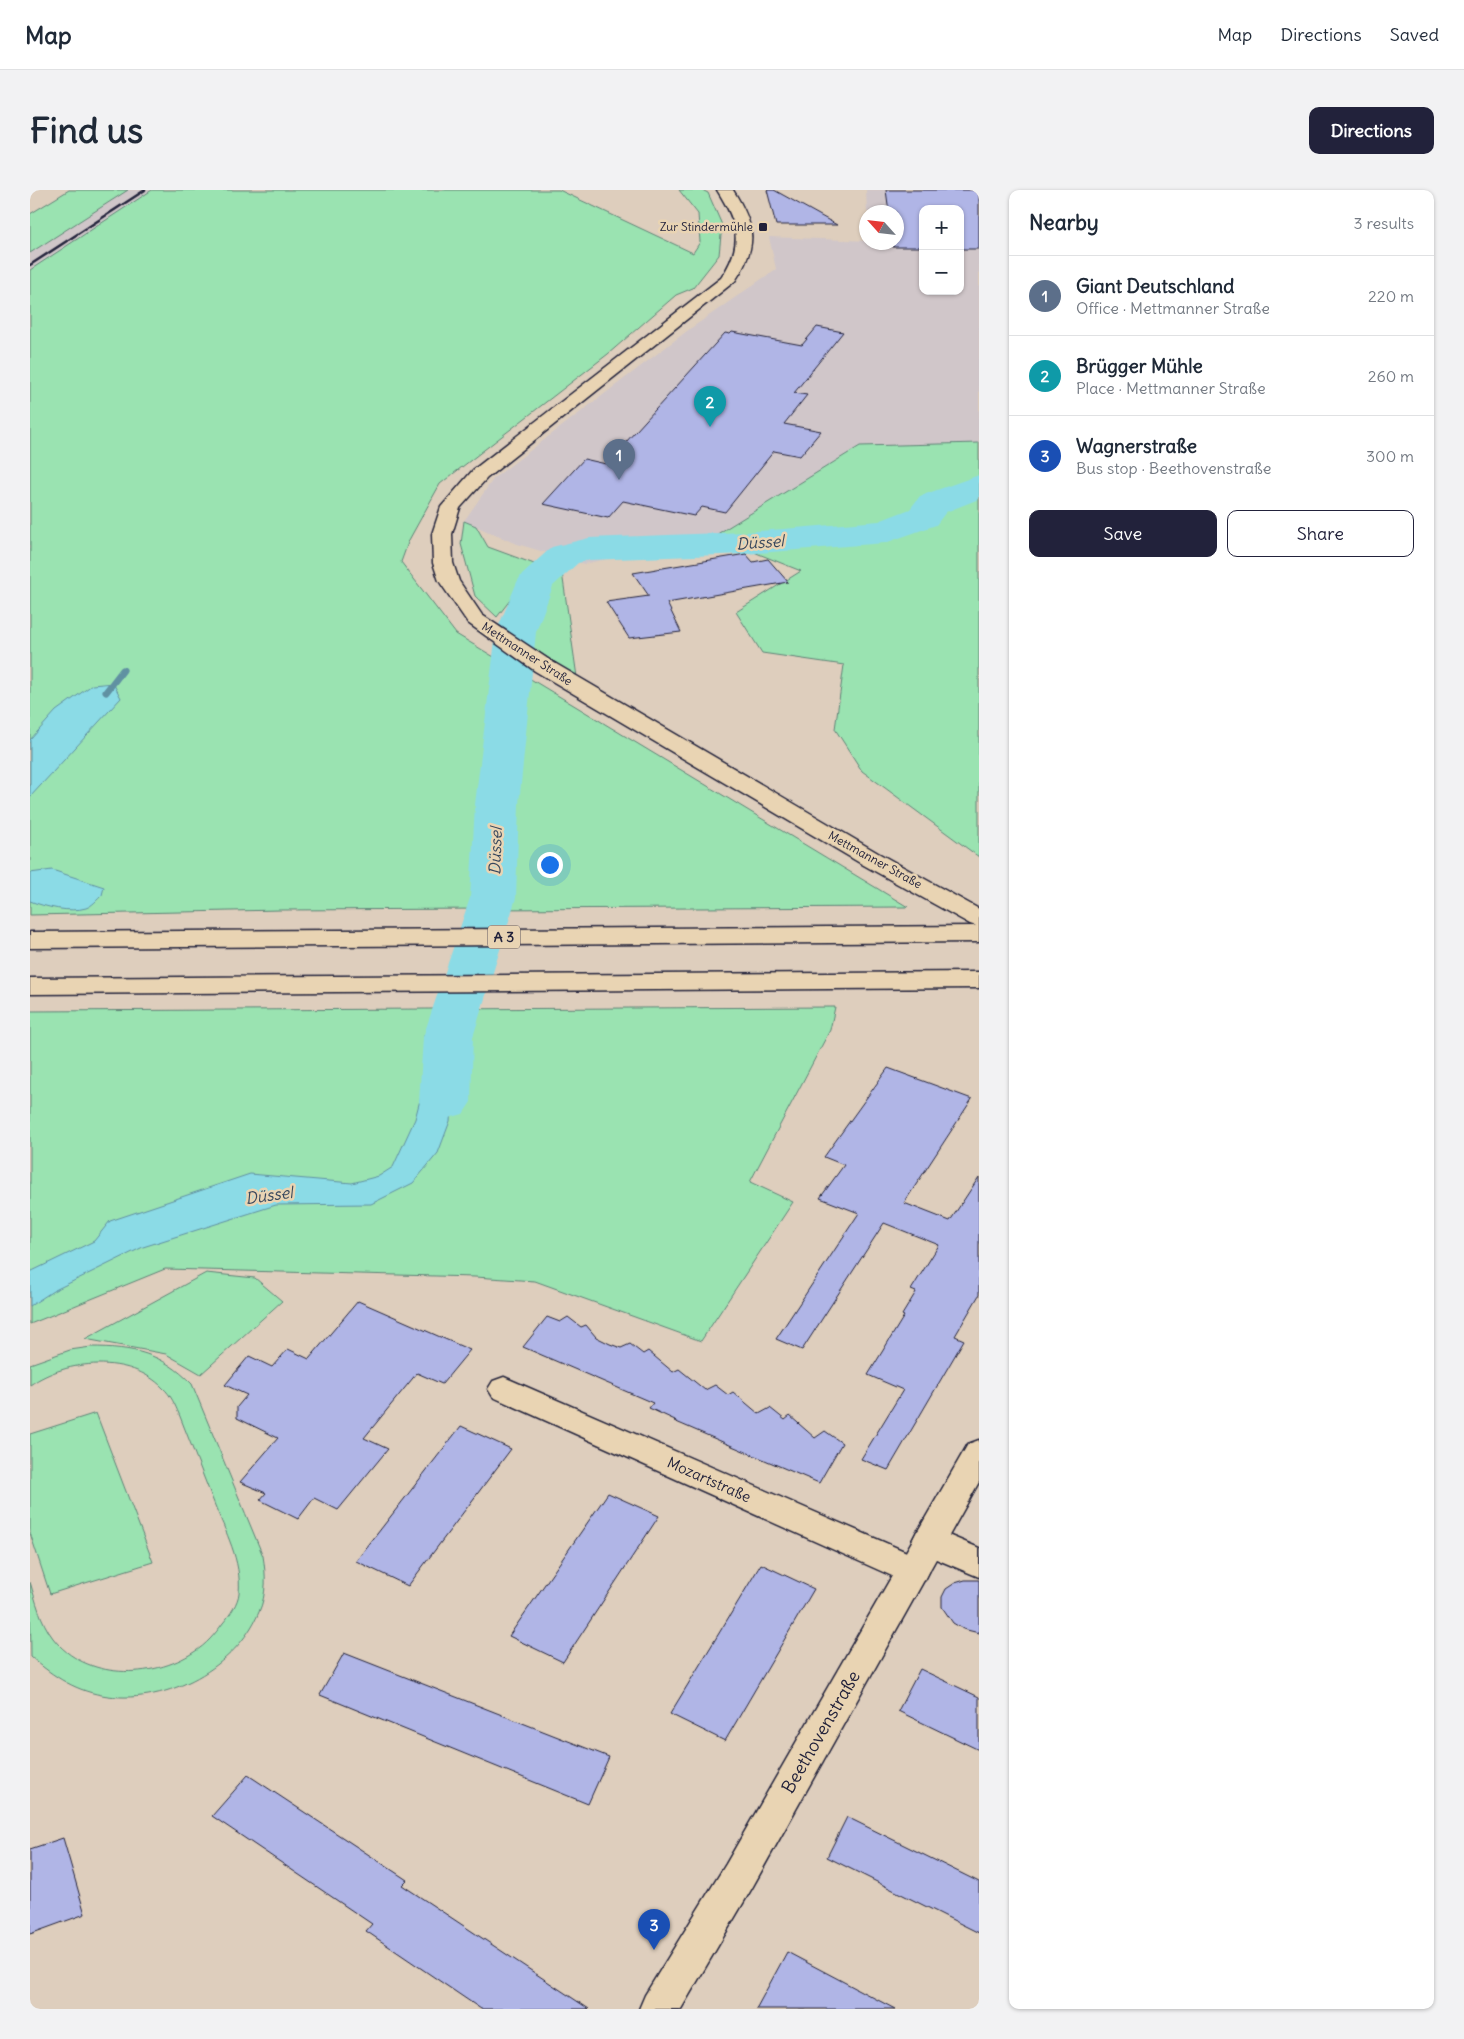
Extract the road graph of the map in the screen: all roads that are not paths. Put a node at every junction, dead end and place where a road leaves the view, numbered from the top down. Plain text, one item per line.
1 (724, 190) edge
2 (979, 919) edge
3 (979, 934) edge
4 (30, 940) edge
5 (979, 980) edge
6 (30, 986) edge
7 (504, 1389) dead end
8 (979, 1454) edge
9 (929, 1541) junction
10 (979, 1562) edge
11 (913, 1570) junction
12 (659, 2009) edge

1 - 2 main road, Mettmanner Straße
3 - 4 main road, A 3
5 - 6 main road
7 - 11 main road, Mozartstraße
8 - 9 main road, Beethovenstraße
9 - 10 main road
9 - 11 main road, Beethovenstraße
11 - 12 main road, Beethovenstraße

